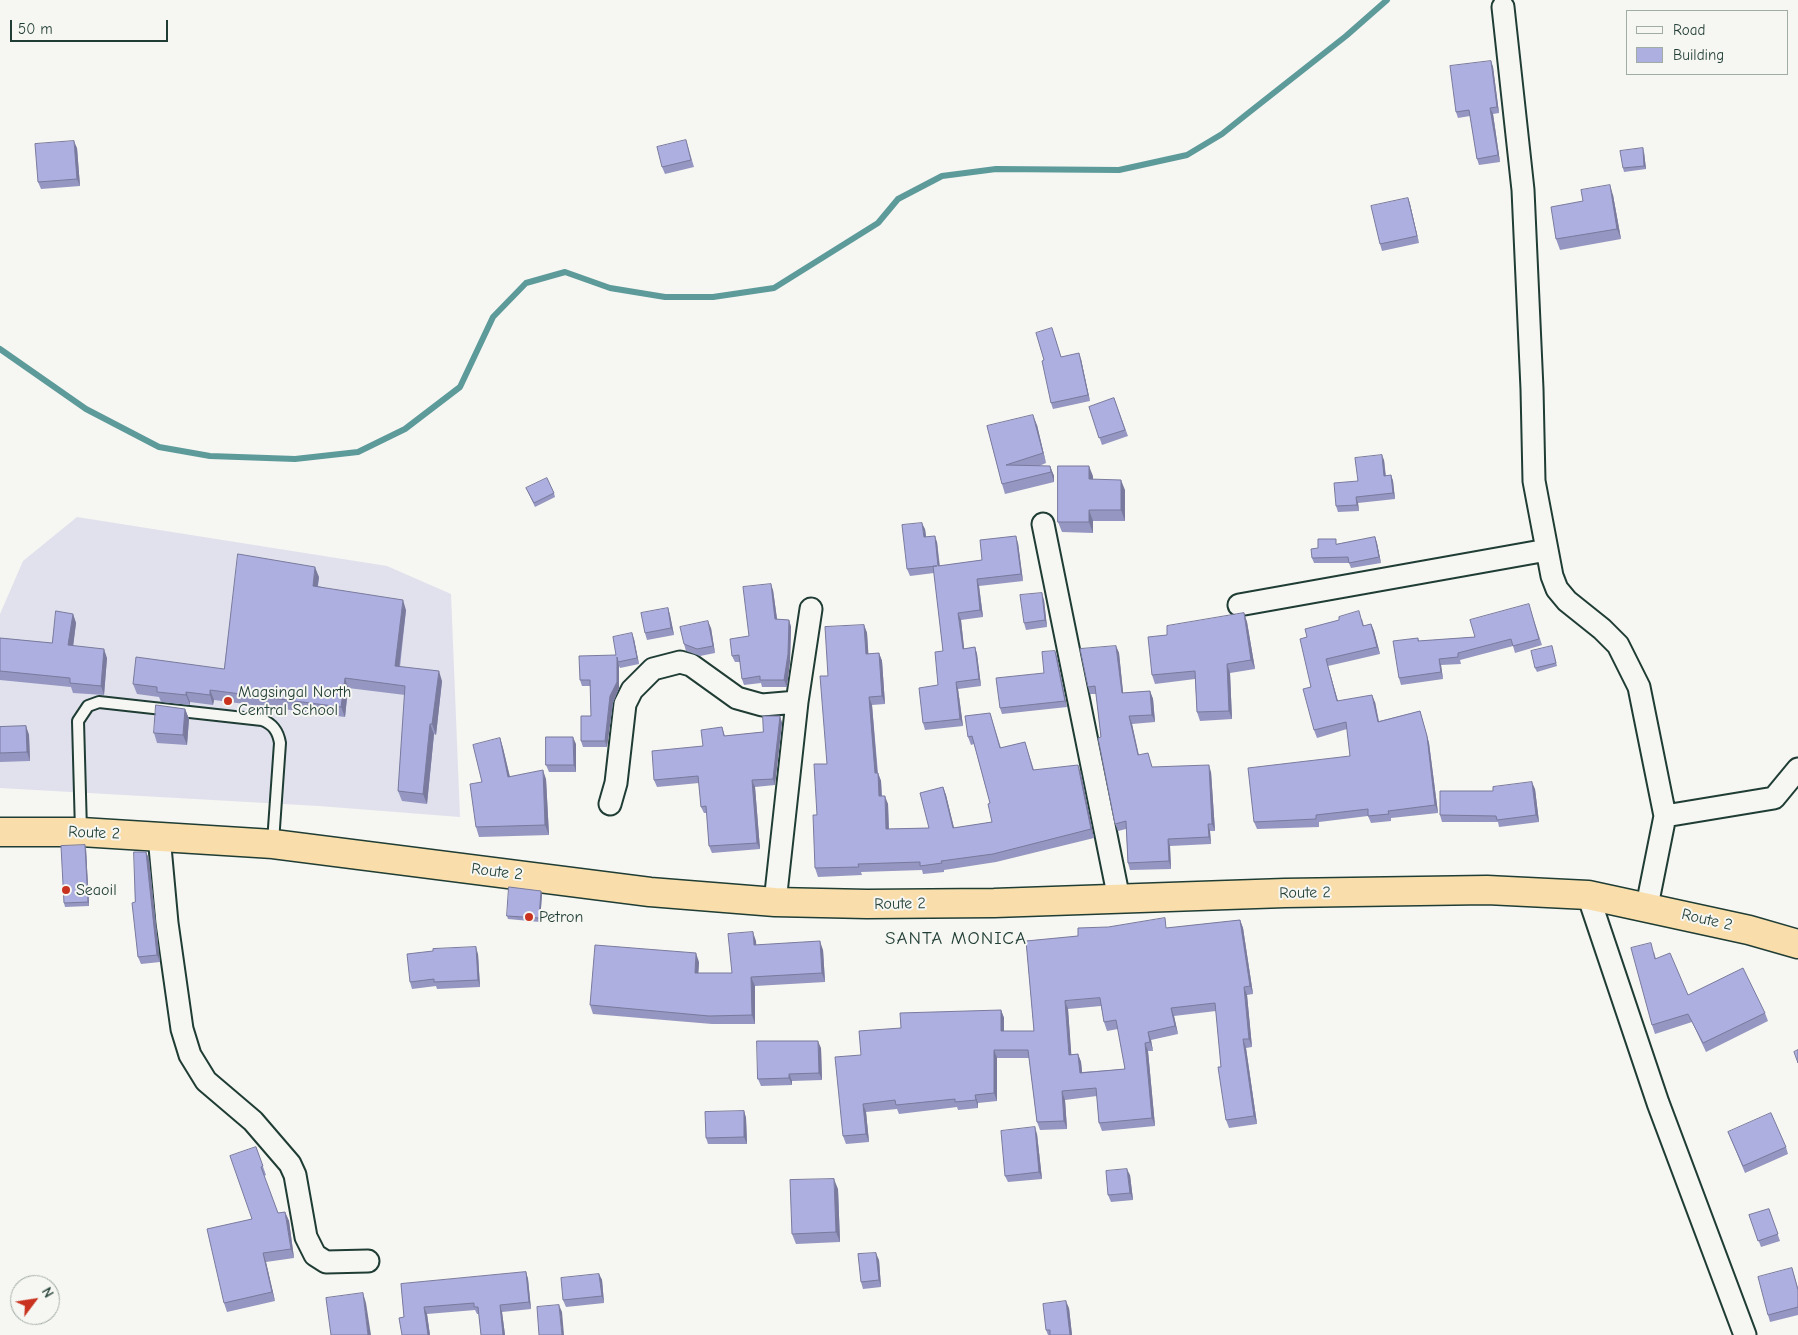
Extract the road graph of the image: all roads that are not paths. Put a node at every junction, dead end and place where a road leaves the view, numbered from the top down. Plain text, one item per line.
1 (1503, 7) dead end
2 (1043, 524) dead end
3 (1547, 550) junction
4 (1239, 605) dead end
5 (811, 609) dead end
6 (797, 702) junction
7 (1798, 769) edge
8 (1798, 783) edge
9 (1774, 798) junction
10 (610, 804) dead end
11 (1665, 816) junction
12 (0, 832) edge
13 (80, 832) junction
14 (160, 836) junction
15 (273, 844) junction
16 (1588, 895) junction
17 (1119, 899) junction
18 (775, 902) junction
19 (1647, 906) junction
20 (1798, 944) edge
21 (368, 1261) dead end
22 (1745, 1335) edge

1 - 3 street
2 - 17 street
3 - 4 street
3 - 11 street
5 - 6 street
6 - 10 street
6 - 18 street
7 - 9 street
8 - 9 street
9 - 11 street
11 - 19 street
12 - 13 highway, Route 2
13 - 14 highway, Route 2
13 - 15 lane
14 - 15 highway, Route 2
14 - 21 street
15 - 18 highway, Route 2
16 - 17 highway, Route 2
16 - 19 highway, Route 2
16 - 22 street
17 - 18 highway, Route 2
19 - 20 highway, Route 2

